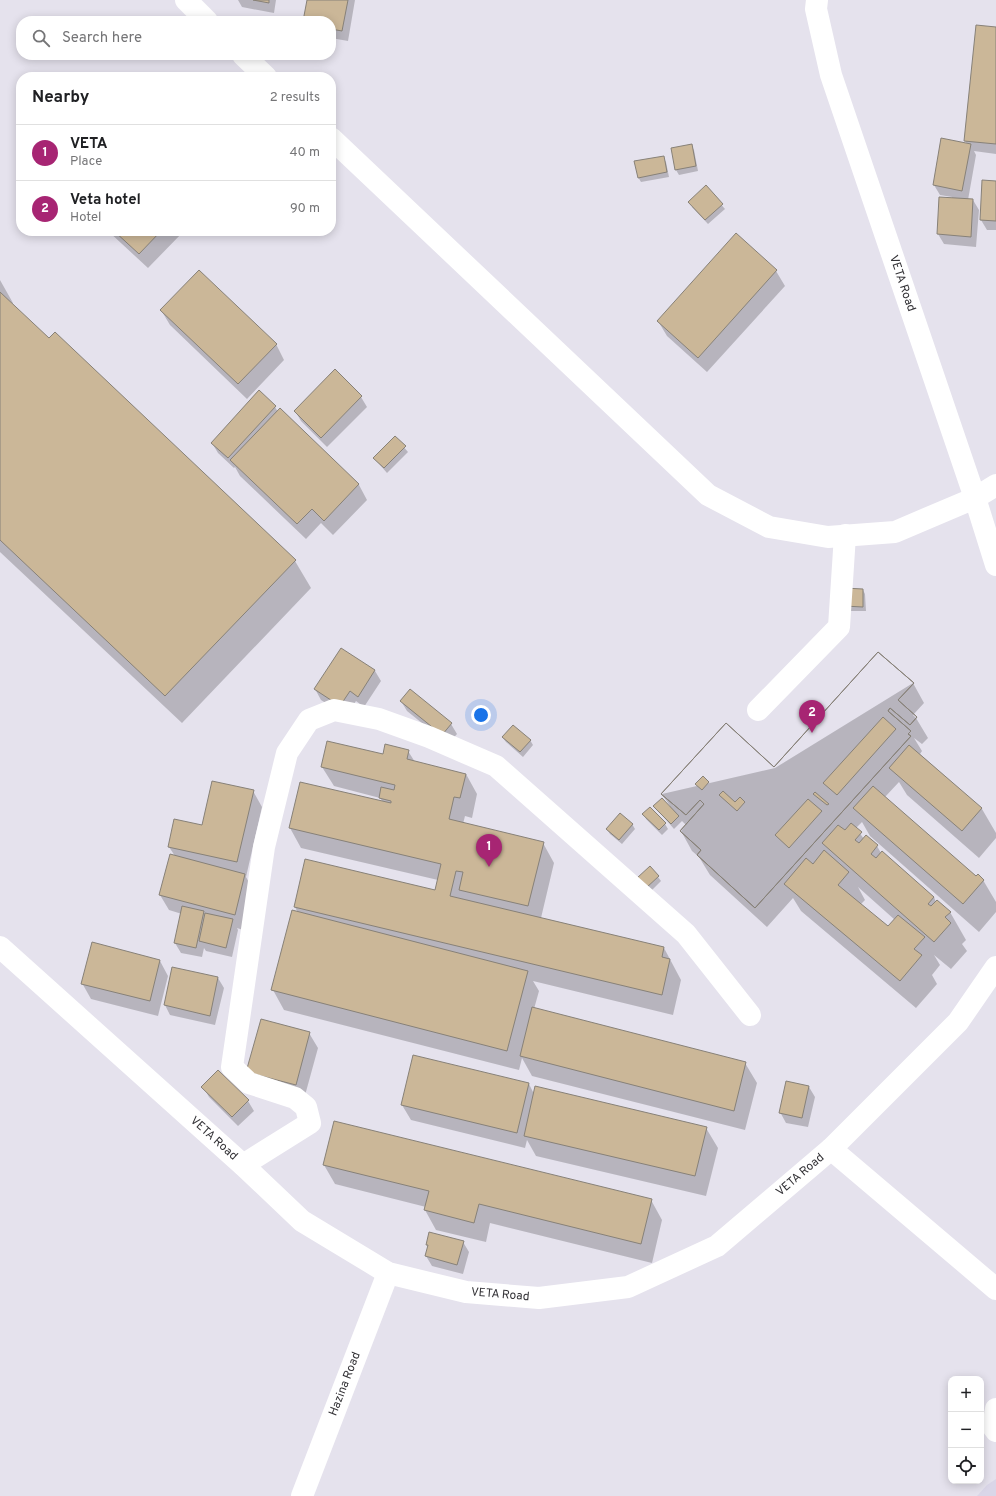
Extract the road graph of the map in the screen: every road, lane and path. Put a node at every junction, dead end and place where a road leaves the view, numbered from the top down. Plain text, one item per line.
1 (186, 0) edge
2 (817, 0) edge
3 (201, 16) edge
4 (248, 60) edge
5 (261, 72) edge
6 (336, 143) edge
7 (996, 485) edge
8 (975, 498) junction
9 (845, 535) junction
10 (996, 565) edge
11 (758, 710) dead end
12 (0, 947) edge
13 (996, 967) edge
14 (750, 1015) dead end
15 (831, 1149) junction
16 (243, 1165) junction
17 (388, 1273) junction
18 (996, 1289) edge
19 (996, 1409) edge
20 (996, 1431) edge
21 (302, 1496) edge

1 - 3 street
2 - 8 street, VETA Road
4 - 5 street
6 - 9 street
7 - 8 street
8 - 9 street
8 - 10 street, VETA Road
9 - 11 street
12 - 16 street, VETA Road
13 - 15 street, VETA Road
14 - 16 street
15 - 17 street, VETA Road
15 - 18 street
16 - 17 street, VETA Road
17 - 21 street, Hazina Road
19 - 20 street

